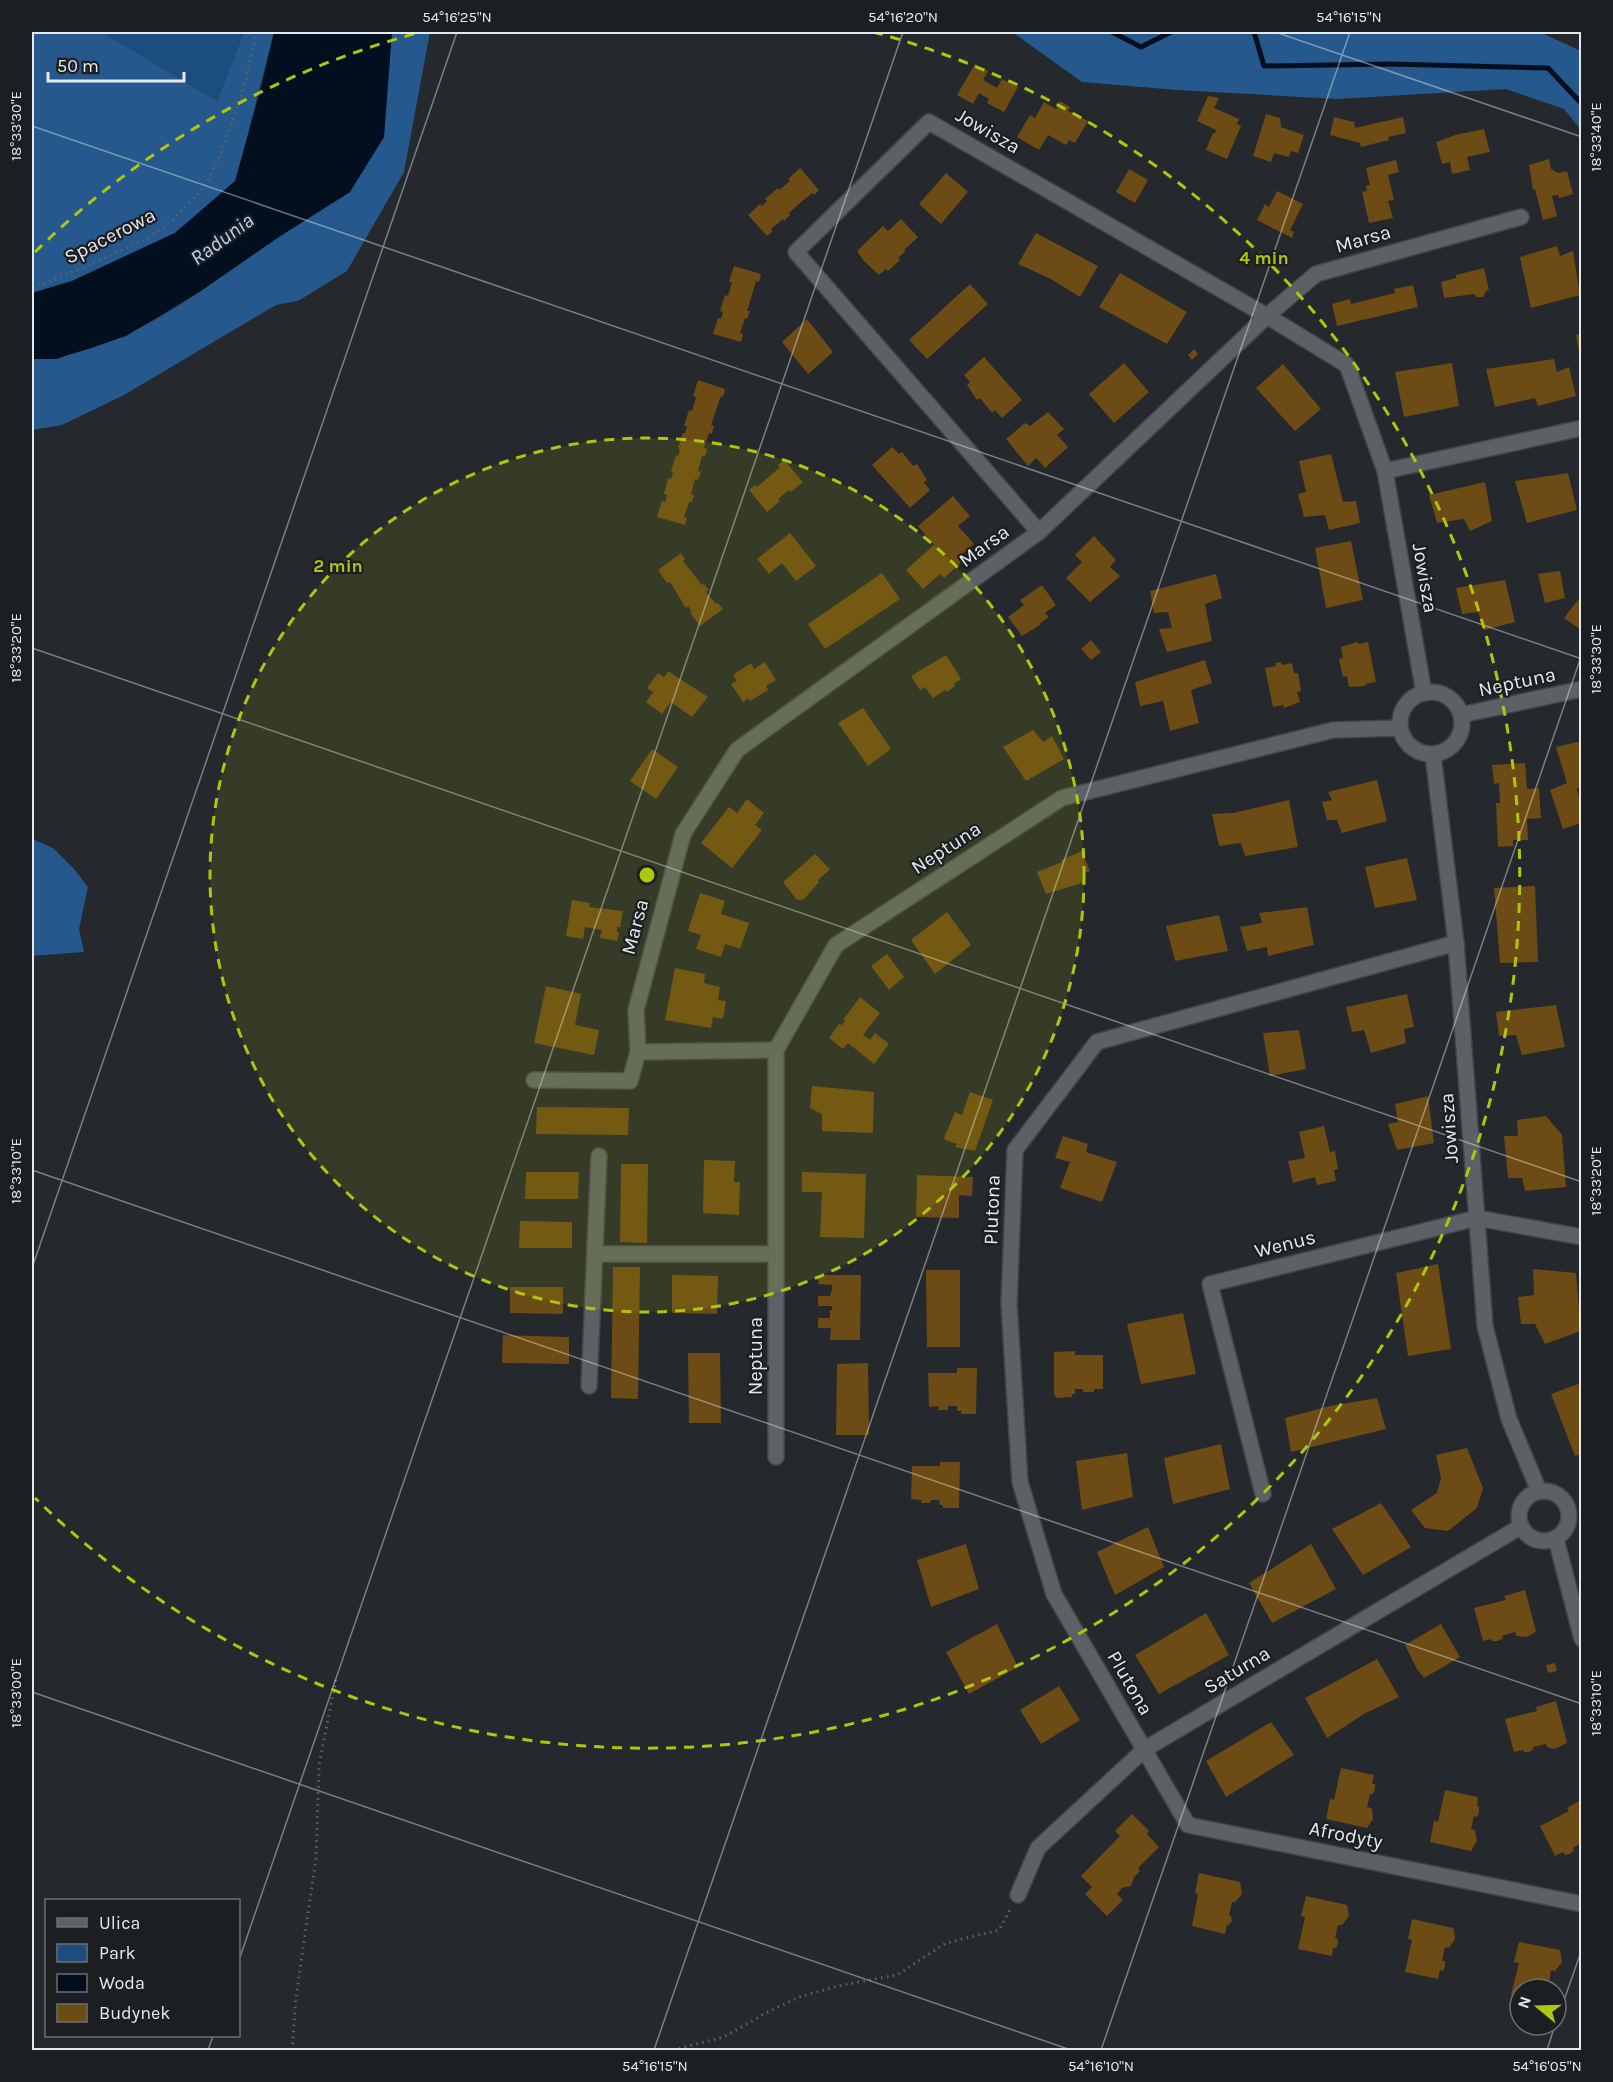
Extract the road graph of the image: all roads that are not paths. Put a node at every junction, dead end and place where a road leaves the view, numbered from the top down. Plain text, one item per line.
1 (1521, 217) dead end
2 (1267, 316) junction
3 (1581, 428) edge
4 (1385, 471) junction
5 (1039, 532) junction
6 (1581, 689) edge
7 (1424, 693) junction
8 (1461, 716) junction
9 (1400, 728) junction
10 (1433, 754) junction
11 (1456, 943) junction
12 (776, 1050) junction
13 (638, 1052) junction
14 (534, 1080) dead end
15 (599, 1156) dead end
16 (1477, 1218) junction
17 (1581, 1237) edge
18 (595, 1254) junction
19 (776, 1254) junction
20 (589, 1386) dead end
21 (776, 1457) dead end
22 (1539, 1491) junction
23 (1263, 1494) dead end
24 (1575, 1517) edge
25 (1520, 1527) junction
26 (1556, 1539) junction
27 (1581, 1639) edge
28 (1144, 1749) junction
29 (1018, 1895) road end
30 (1581, 1904) edge

1 - 2 street, Marsa
2 - 4 street, Jowisza
2 - 5 street, Marsa
2 - 5 street, Jowisza
3 - 4 street
4 - 7 street, Jowisza
5 - 13 street, Marsa
6 - 8 street, Neptuna
7 - 8 street
7 - 9 street
8 - 10 street
9 - 10 street
9 - 12 street, Neptuna
10 - 11 street, Jowisza
11 - 16 street, Jowisza
11 - 28 street, Plutona
12 - 13 street
12 - 19 street, Neptuna
13 - 14 street, Marsa
15 - 18 street
16 - 17 street, Wenus
16 - 22 street, Jowisza
16 - 23 street, Wenus
18 - 19 street
18 - 20 street
19 - 21 street, Neptuna
22 - 24 street
22 - 25 street
24 - 26 street
25 - 26 street
25 - 28 street, Saturna
26 - 27 street
28 - 29 street, Saturna
28 - 30 street, Afrodyty

